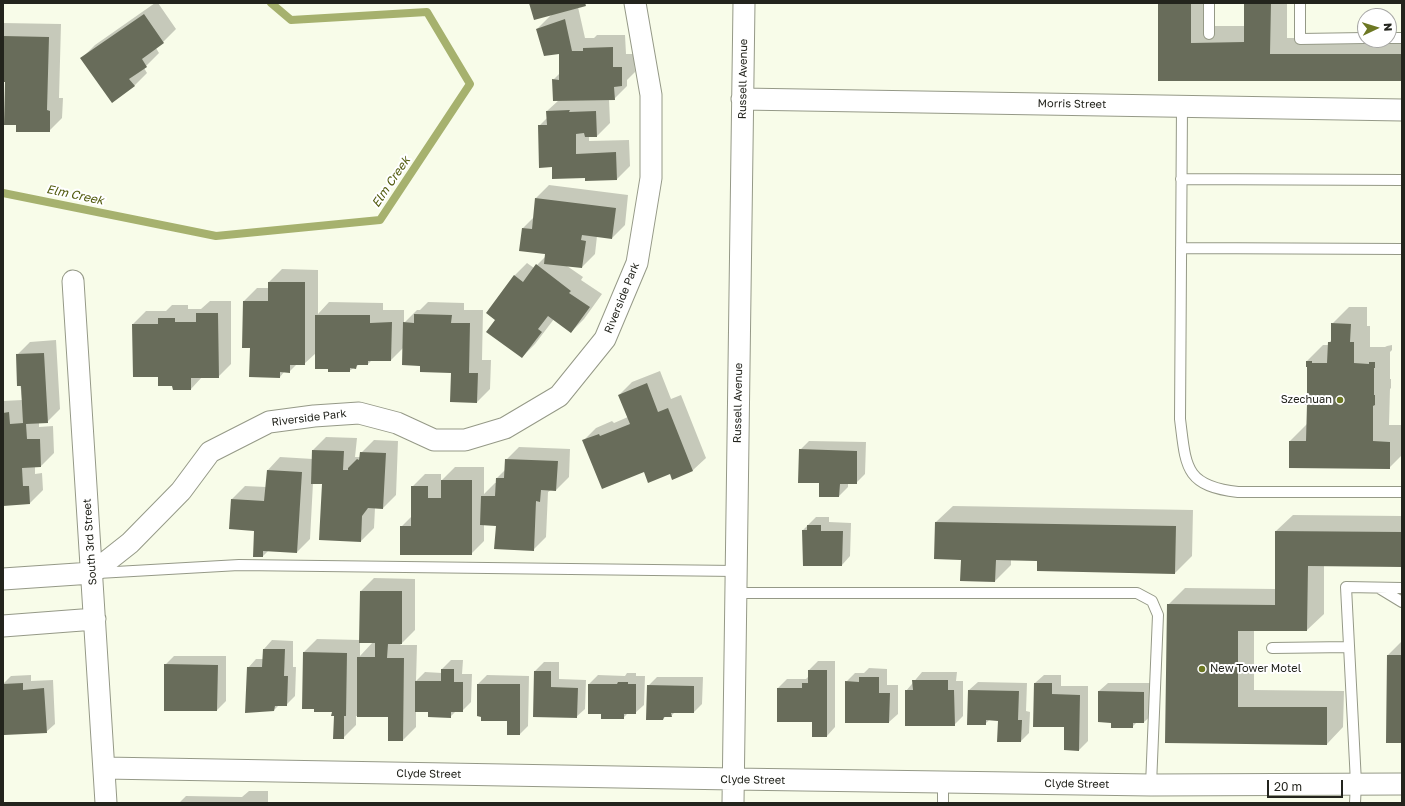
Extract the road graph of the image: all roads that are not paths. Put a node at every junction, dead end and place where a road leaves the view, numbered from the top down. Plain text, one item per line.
1 (635, 3) edge
2 (744, 3) edge
3 (1209, 3) edge
4 (1300, 3) edge
5 (1209, 34) dead end
6 (1357, 38) edge
7 (742, 99) junction
8 (1182, 106) junction
9 (1402, 110) edge
10 (1181, 178) junction
11 (1402, 180) edge
12 (1181, 248) junction
13 (1402, 249) edge
14 (73, 281) dead end
15 (1402, 492) edge
16 (736, 571) junction
17 (92, 573) junction
18 (3, 579) edge
19 (1379, 588) junction
20 (1402, 588) edge
21 (736, 593) junction
22 (1402, 602) edge
23 (95, 619) junction
24 (3, 626) edge
25 (1349, 647) junction
26 (1272, 648) dead end
27 (104, 768) junction
28 (733, 779) junction
29 (943, 782) junction
30 (1402, 784) edge
31 (1355, 793) edge
32 (1151, 794) edge
33 (106, 803) edge
34 (732, 803) edge
35 (943, 803) edge

1 - 17 street, Riverside Park
2 - 7 street, Russell Avenue
3 - 5 lane
4 - 6 lane
7 - 8 street, Morris Street
7 - 16 street, Russell Avenue
8 - 9 street, Morris Street
8 - 10 lane
10 - 11 lane
10 - 12 lane
12 - 13 lane
12 - 15 lane
14 - 17 street, South 3rd Street
16 - 17 lane
16 - 21 street, Russell Avenue
17 - 18 street
17 - 23 street, South 3rd Street
19 - 20 lane
19 - 22 lane
19 - 25 lane
21 - 28 street, Russell Avenue
21 - 32 lane
23 - 24 street
23 - 27 street, South 3rd Street
25 - 26 lane
25 - 31 lane
27 - 28 street, Clyde Street
27 - 33 street, South 3rd Street
28 - 29 street, Clyde Street
28 - 34 street, Russell Avenue
29 - 32 street, Clyde Street
29 - 35 lane
30 - 31 street, Clyde Street
31 - 32 street, Clyde Street

